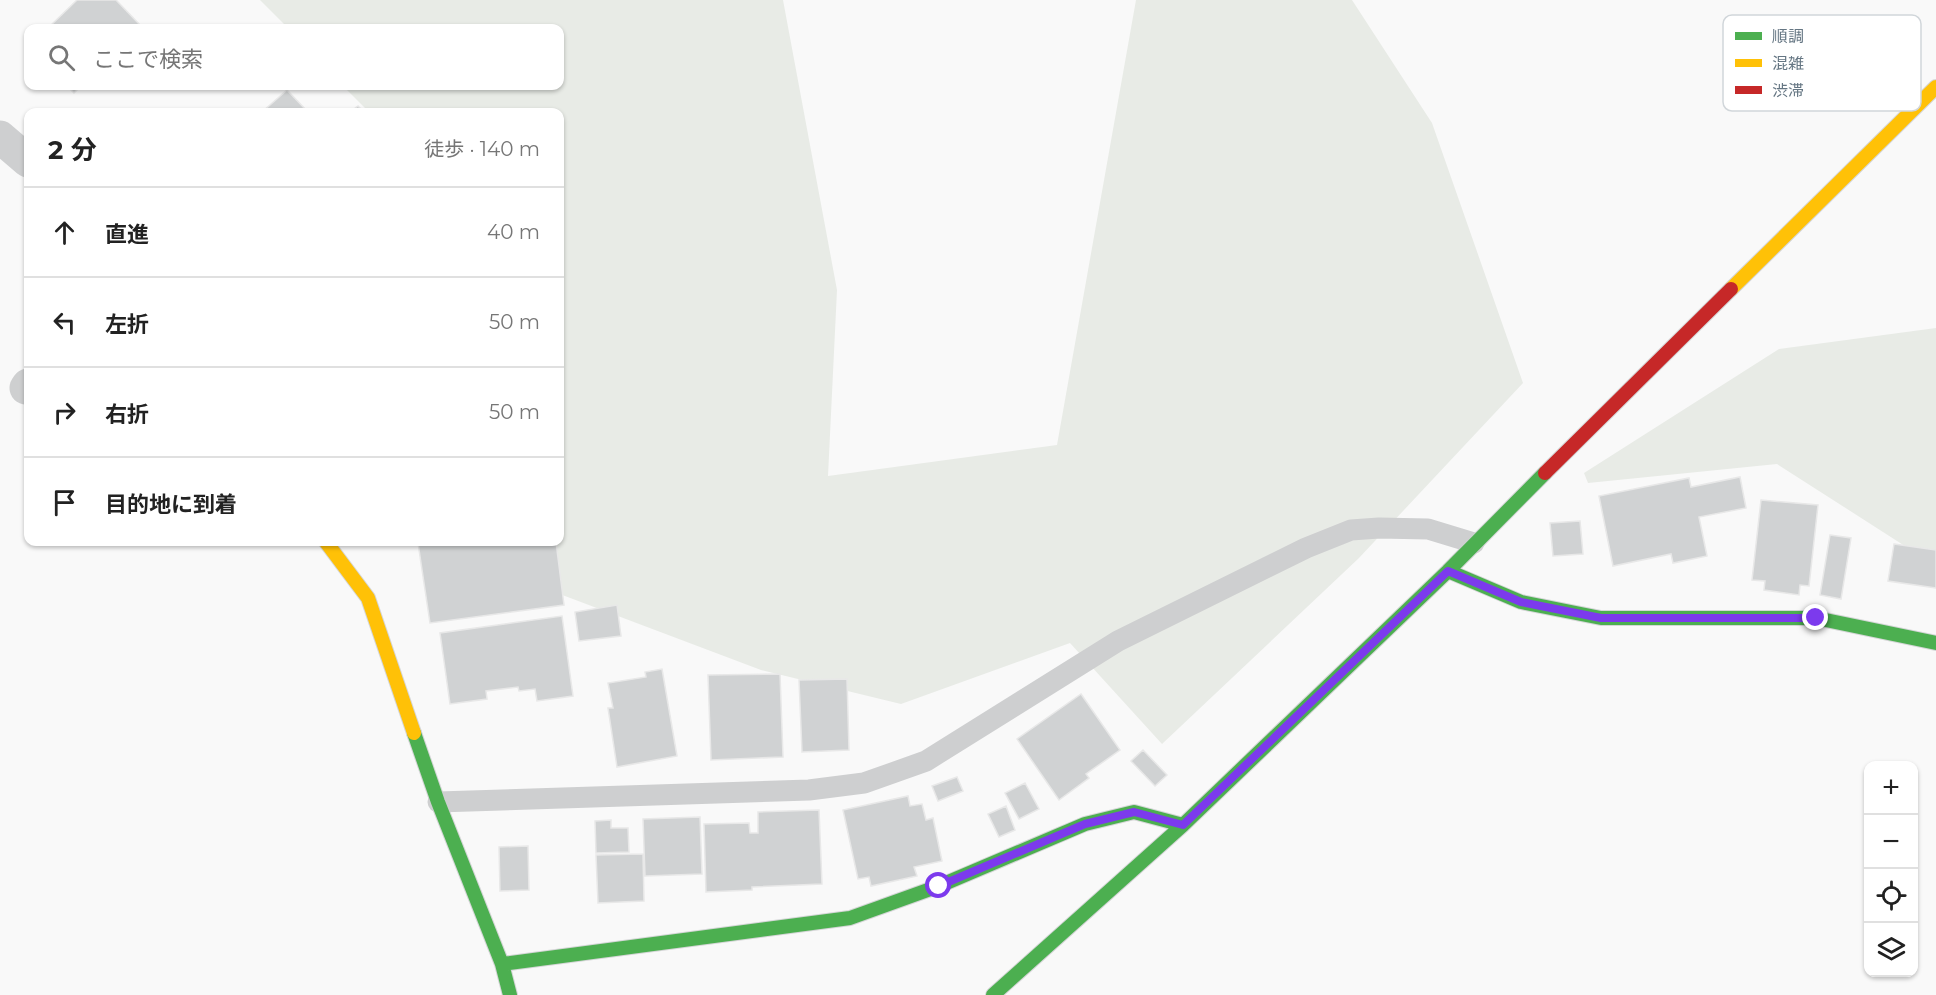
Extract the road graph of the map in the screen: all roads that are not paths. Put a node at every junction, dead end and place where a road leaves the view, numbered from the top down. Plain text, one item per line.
1 (1936, 87) edge
2 (1921, 102) edge
3 (1912, 111) edge
4 (0, 137) edge
5 (24, 158) edge
6 (1474, 543) junction
7 (330, 546) edge
8 (1448, 571) junction
9 (1936, 643) edge
10 (438, 802) junction
11 (1183, 825) junction
12 (501, 964) junction
13 (510, 995) edge
14 (993, 995) edge

1 - 2 street
3 - 6 street
4 - 5 street
6 - 8 street
6 - 10 lane
7 - 10 street
8 - 9 street
8 - 11 street
10 - 12 street
11 - 12 street
11 - 14 street
12 - 13 street

